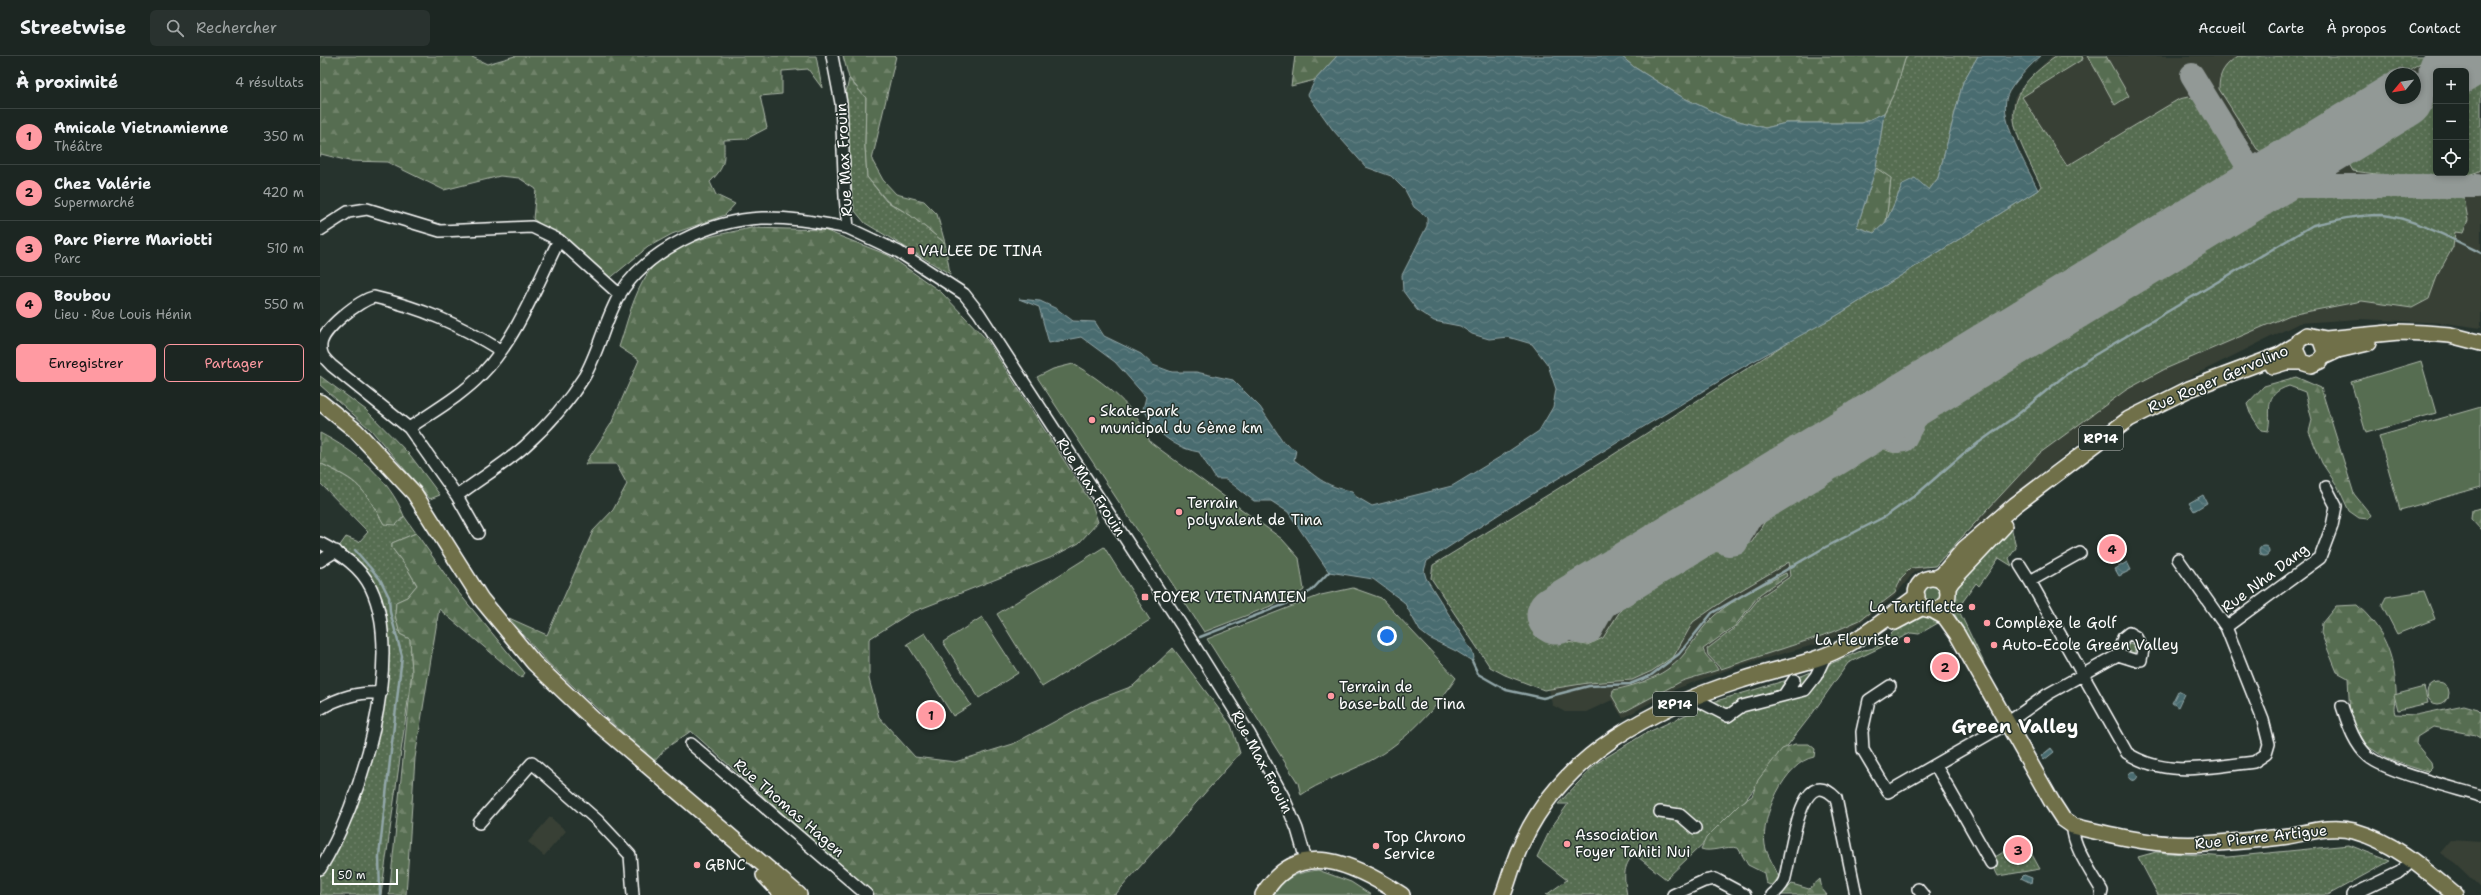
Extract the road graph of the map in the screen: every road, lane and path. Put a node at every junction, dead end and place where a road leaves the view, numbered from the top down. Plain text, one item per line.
1 (832, 56) edge
2 (848, 228) junction
3 (320, 230) edge
4 (559, 240) junction
5 (620, 295) junction
6 (2320, 338) junction
7 (2481, 343) edge
8 (2296, 344) junction
9 (500, 350) junction
10 (2481, 350) edge
11 (2323, 357) junction
12 (2301, 362) junction
13 (320, 402) edge
14 (409, 428) junction
15 (2326, 487) dead end
16 (457, 496) junction
17 (478, 533) dead end
18 (320, 543) edge
19 (336, 551) junction
20 (2080, 553) dead end
21 (2178, 559) dead end
22 (320, 561) edge
23 (2020, 565) dead end
24 (1936, 578) junction
25 (2030, 581) junction
26 (1948, 594) junction
27 (1924, 604) junction
28 (2226, 627) junction
29 (1957, 634) junction
30 (2118, 655) dead end
31 (1823, 661) junction
32 (2083, 674) junction
33 (1794, 680) dead end
34 (1890, 686) dead end
35 (381, 693) junction
36 (1784, 695) junction
37 (1699, 701) junction
38 (2342, 706) dead end
39 (320, 709) edge
40 (2007, 724) junction
41 (692, 744) dead end
42 (1936, 766) junction
43 (2481, 796) edge
44 (697, 808) junction
45 (1660, 812) dead end
46 (479, 823) dead end
47 (2073, 826) junction
48 (1695, 828) dead end
49 (1306, 860) junction
50 (2413, 860) junction
51 (1991, 863) dead end
52 (320, 869) edge
53 (1687, 893) edge
54 (633, 895) edge
55 (783, 895) edge
56 (799, 895) edge
57 (867, 895) edge
58 (1263, 895) edge
59 (1402, 895) edge
60 (1503, 895) edge
61 (1511, 895) edge
62 (1673, 895) edge
63 (1745, 895) edge
64 (1772, 895) edge
65 (1856, 895) edge
66 (2101, 895) edge
67 (2352, 895) edge
68 (2455, 895) edge

1 - 2 street, Rue Max Frouin
2 - 5 street
2 - 49 street, Rue Max Frouin
3 - 4 street
4 - 5 street
4 - 9 street
5 - 16 street
6 - 7 main road
6 - 8 main road
6 - 11 main road
8 - 12 main road
8 - 24 main road, Rue Roger Gervolino / RP14
9 - 14 street
9 - 14 street
10 - 11 main road
11 - 12 main road
12 - 26 main road, Rue Roger Gervolino / RP14
13 - 44 main road
14 - 16 street
15 - 28 street, Rue Nha Dang
16 - 17 street
18 - 19 street
19 - 22 street
19 - 35 street
20 - 25 street
21 - 28 street
23 - 25 street
24 - 26 main road
24 - 27 main road
25 - 32 street
26 - 27 main road
26 - 29 main road
27 - 29 main road
27 - 31 main road, RP14
27 - 60 main road, RP14
28 - 32 street
29 - 40 main road
30 - 32 street
31 - 36 street
31 - 37 main road, RP14
32 - 40 street
33 - 36 street
34 - 42 street
35 - 39 street
35 - 52 street
36 - 37 street
37 - 61 main road, RP14
38 - 43 street
40 - 42 street
40 - 47 main road
41 - 57 street, Rue Thomas Hagen
42 - 51 street
44 - 55 main road
44 - 56 main road
45 - 48 street
46 - 54 street
47 - 50 main road, Rue Pierre Artigue
47 - 66 street
49 - 58 main road
49 - 59 main road
50 - 67 street
50 - 68 main road, Rue Pierre Artigue
53 - 62 street
53 - 63 street
64 - 65 street

